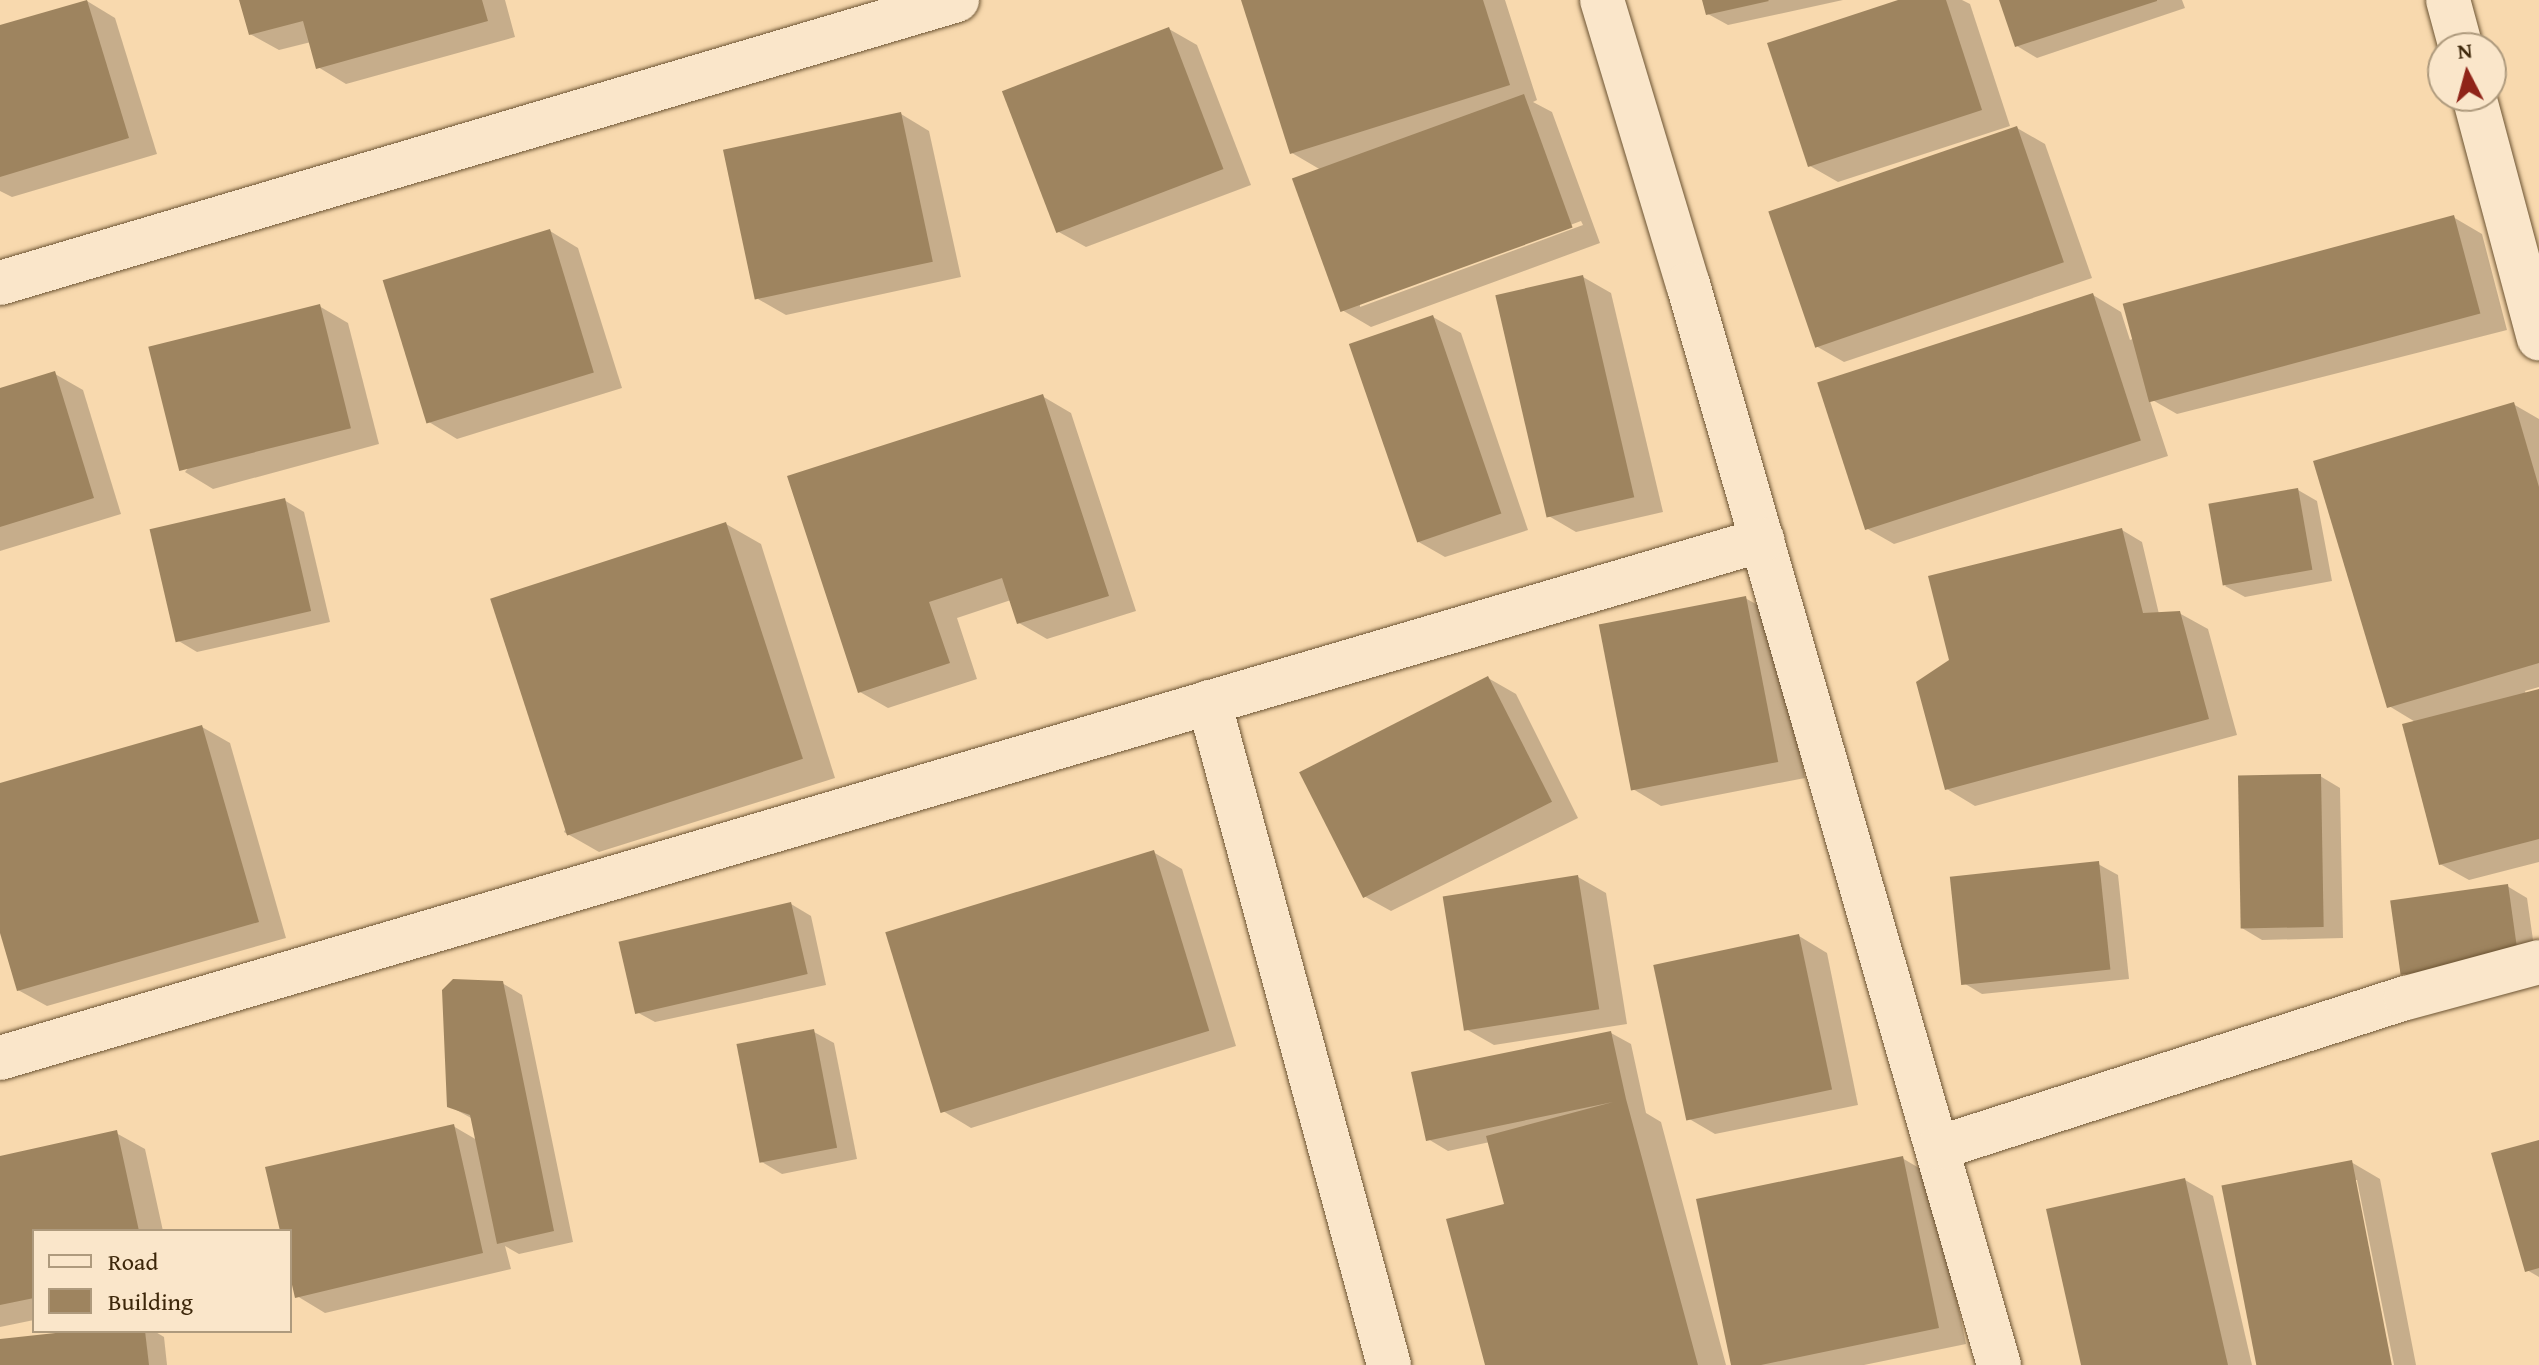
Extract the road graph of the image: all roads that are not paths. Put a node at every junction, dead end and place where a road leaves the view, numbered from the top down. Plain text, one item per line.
1 (957, 0) edge
2 (1602, 0) edge
3 (2448, 0) edge
4 (902, 8) edge
5 (2457, 32) edge
6 (2478, 112) edge
7 (0, 283) edge
8 (2539, 338) edge
9 (1762, 540) junction
10 (1209, 702) junction
11 (2539, 962) edge
12 (0, 1058) edge
13 (1938, 1148) junction
14 (1389, 1365) edge
15 (1999, 1365) edge

1 - 4 street
2 - 9 street
3 - 5 street
4 - 7 street
6 - 8 street
9 - 10 street
9 - 13 street
10 - 12 street
10 - 14 street
11 - 13 street
13 - 15 street

